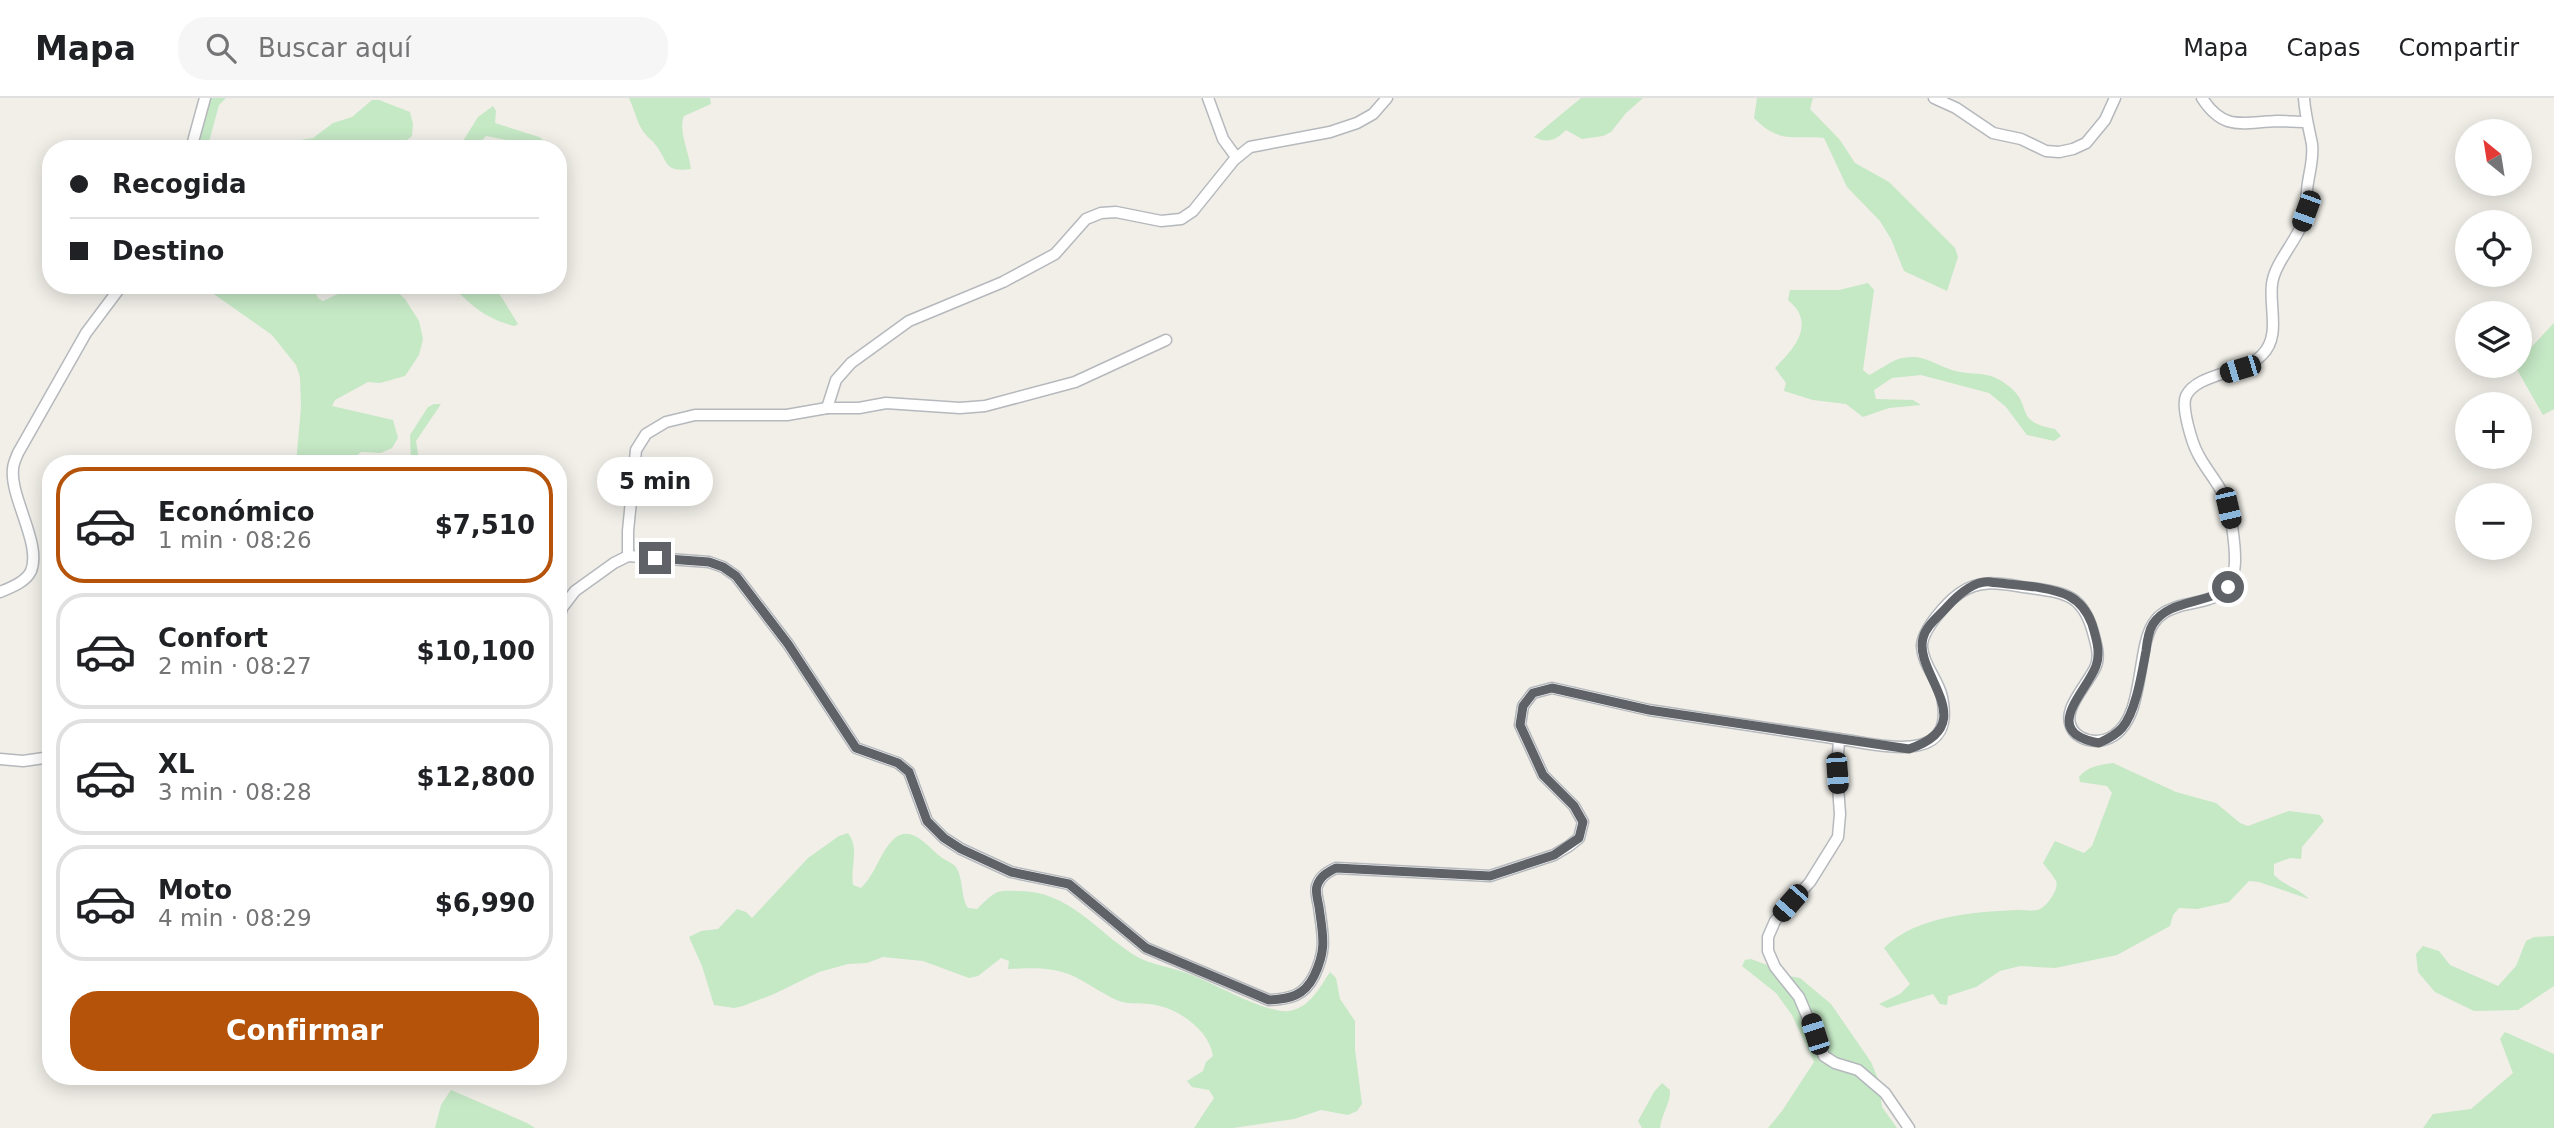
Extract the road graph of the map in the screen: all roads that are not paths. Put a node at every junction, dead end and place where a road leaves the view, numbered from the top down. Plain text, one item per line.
1 (205, 98) edge
2 (1208, 98) edge
3 (1387, 98) edge
4 (1934, 98) edge
5 (2115, 98) edge
6 (2202, 98) edge
7 (2304, 98) edge
8 (2306, 122) junction
9 (193, 140) edge
10 (1236, 157) junction
11 (115, 294) edge
12 (1166, 340) dead end
13 (827, 408) junction
14 (628, 556) junction
15 (0, 592) edge
16 (567, 601) edge
17 (1839, 738) junction
18 (42, 758) edge
19 (0, 759) edge
20 (1909, 1128) edge

1 - 9 street
2 - 10 street
3 - 10 street
4 - 5 street
6 - 8 street
7 - 8 street
8 - 17 street
10 - 13 street
11 - 15 street
12 - 13 street
13 - 14 street
14 - 16 street
14 - 17 street
17 - 20 street
18 - 19 street

